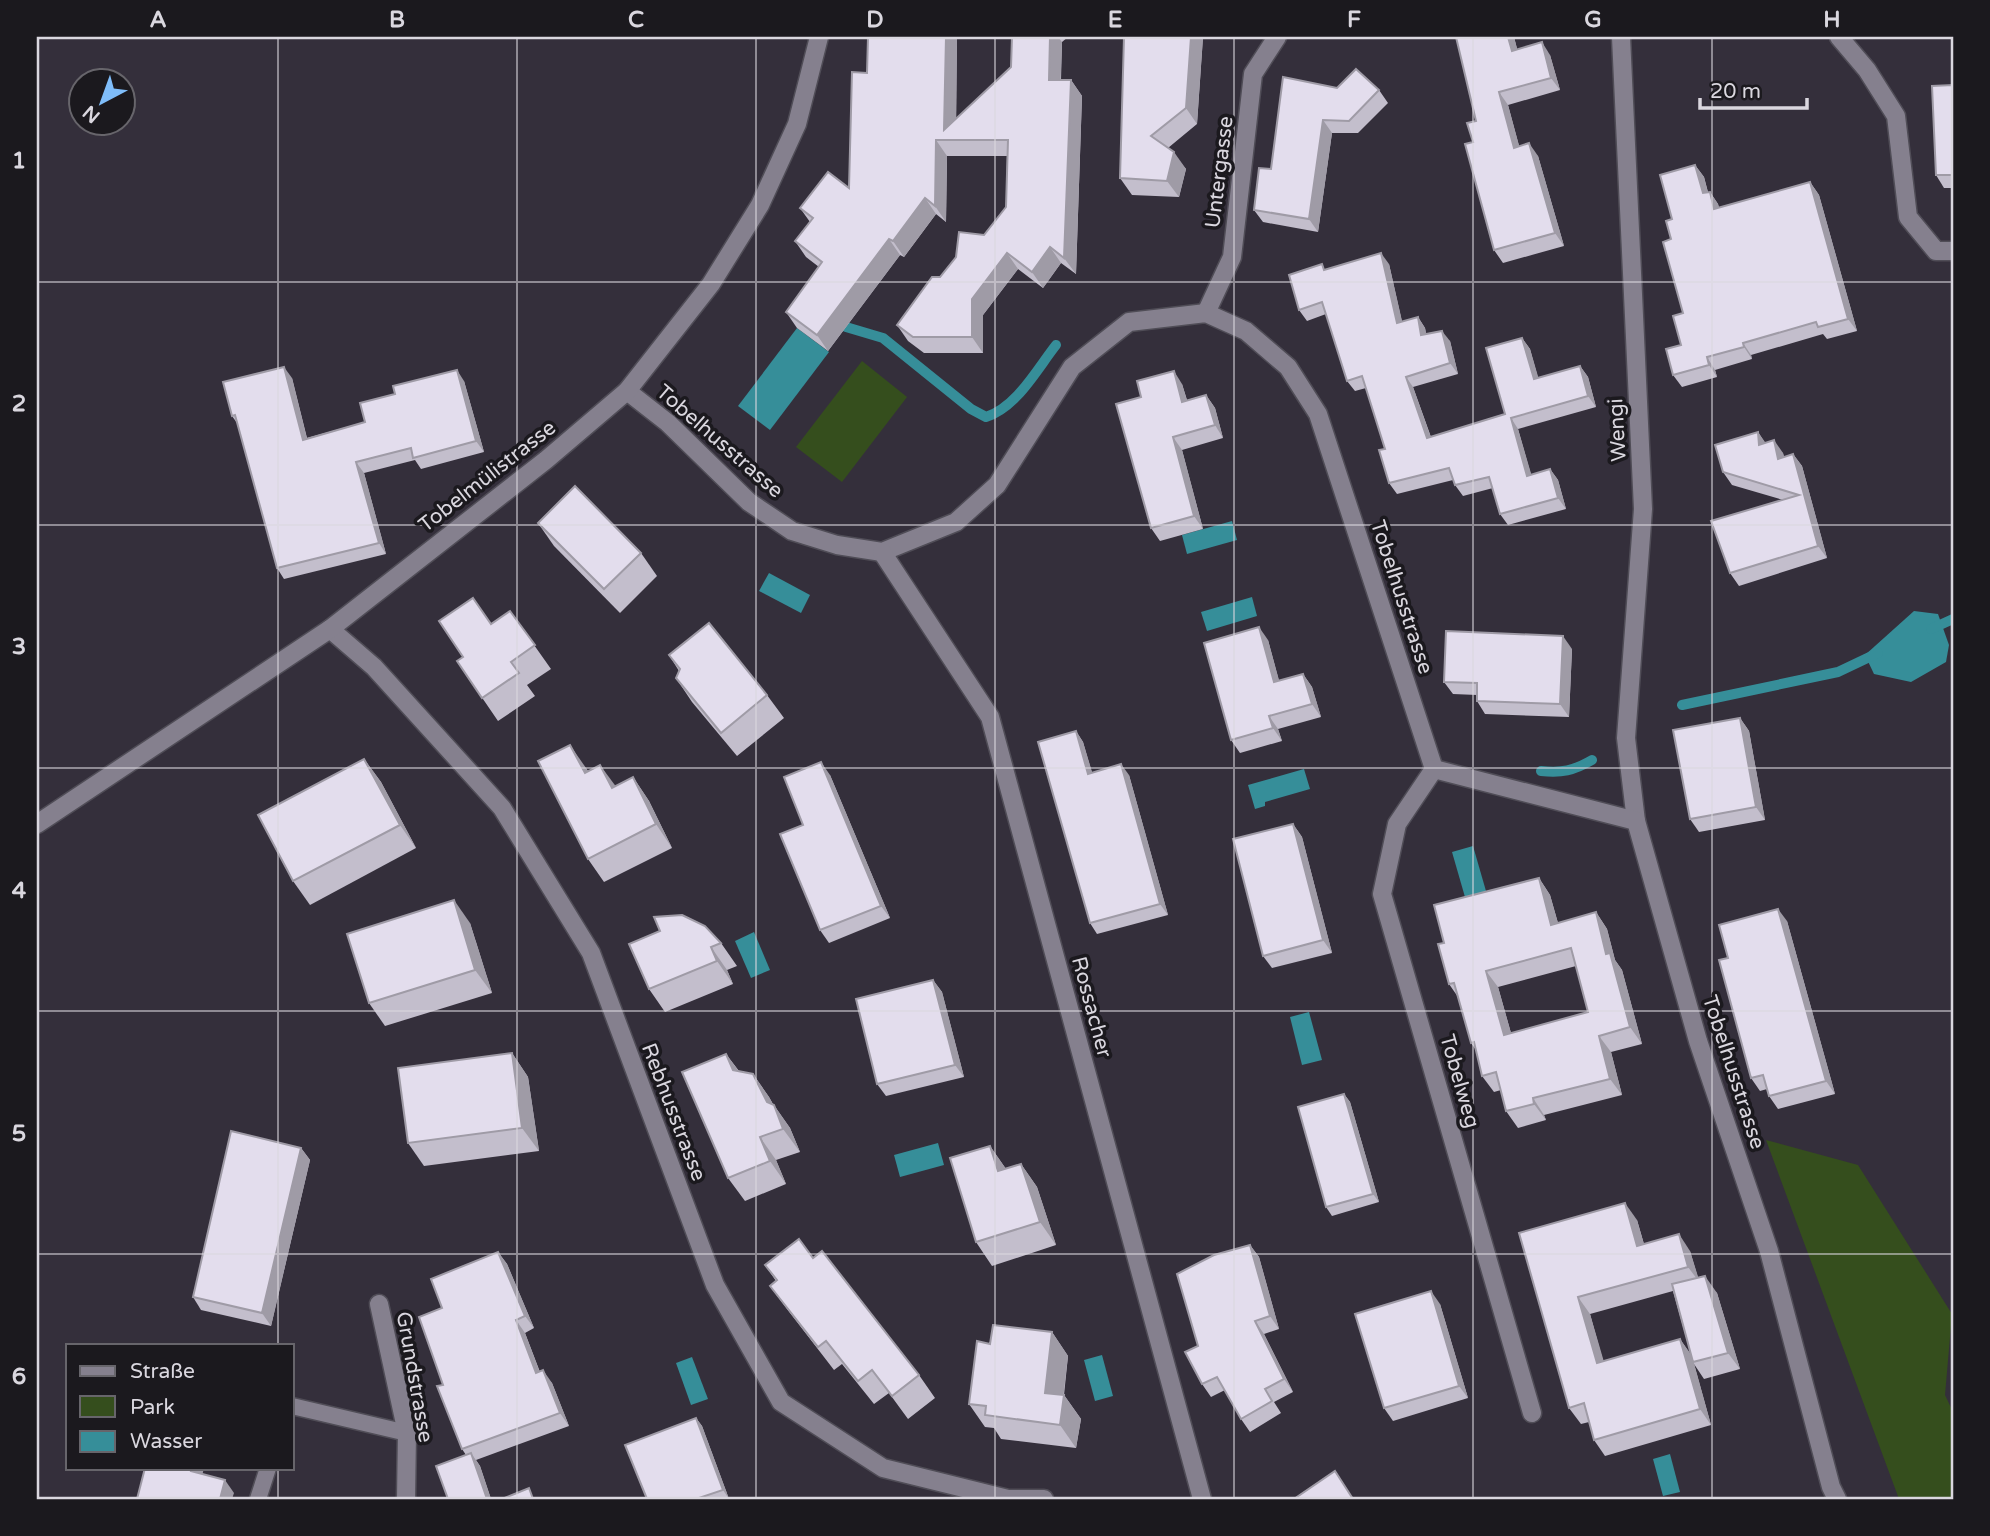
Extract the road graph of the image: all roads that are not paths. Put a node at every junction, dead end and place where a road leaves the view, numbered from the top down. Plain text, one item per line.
1 (819, 37) edge
2 (1277, 37) edge
3 (1622, 37) edge
4 (1839, 37) edge
5 (1953, 251) edge
6 (1206, 313) junction
7 (627, 391) junction
8 (882, 552) junction
9 (330, 629) junction
10 (1434, 769) junction
11 (1636, 821) junction
12 (37, 824) edge
13 (379, 1304) dead end
14 (294, 1406) edge
15 (1532, 1413) dead end
16 (407, 1433) junction
17 (267, 1470) edge
18 (258, 1499) edge
19 (406, 1499) edge
20 (1008, 1499) edge
21 (1044, 1499) edge
22 (1202, 1499) edge
23 (1837, 1499) edge

1 - 7 street, Tobelmülistrasse
2 - 6 street, Untergasse
3 - 11 street, Wengi
4 - 5 street
6 - 8 street
6 - 10 street, Tobelhusstrasse
7 - 8 street, Tobelhusstrasse
7 - 9 street, Tobelmülistrasse
8 - 22 street, Rossacher
9 - 12 street, Tobelmülistrasse
9 - 20 street, Rebhusstrasse
10 - 11 street
10 - 15 street, Tobelweg
11 - 23 street, Tobelhusstrasse
13 - 16 street, Grundstrasse
14 - 16 lane
16 - 19 street, Grundstrasse
17 - 18 lane
20 - 21 street, Rebhusstrasse

